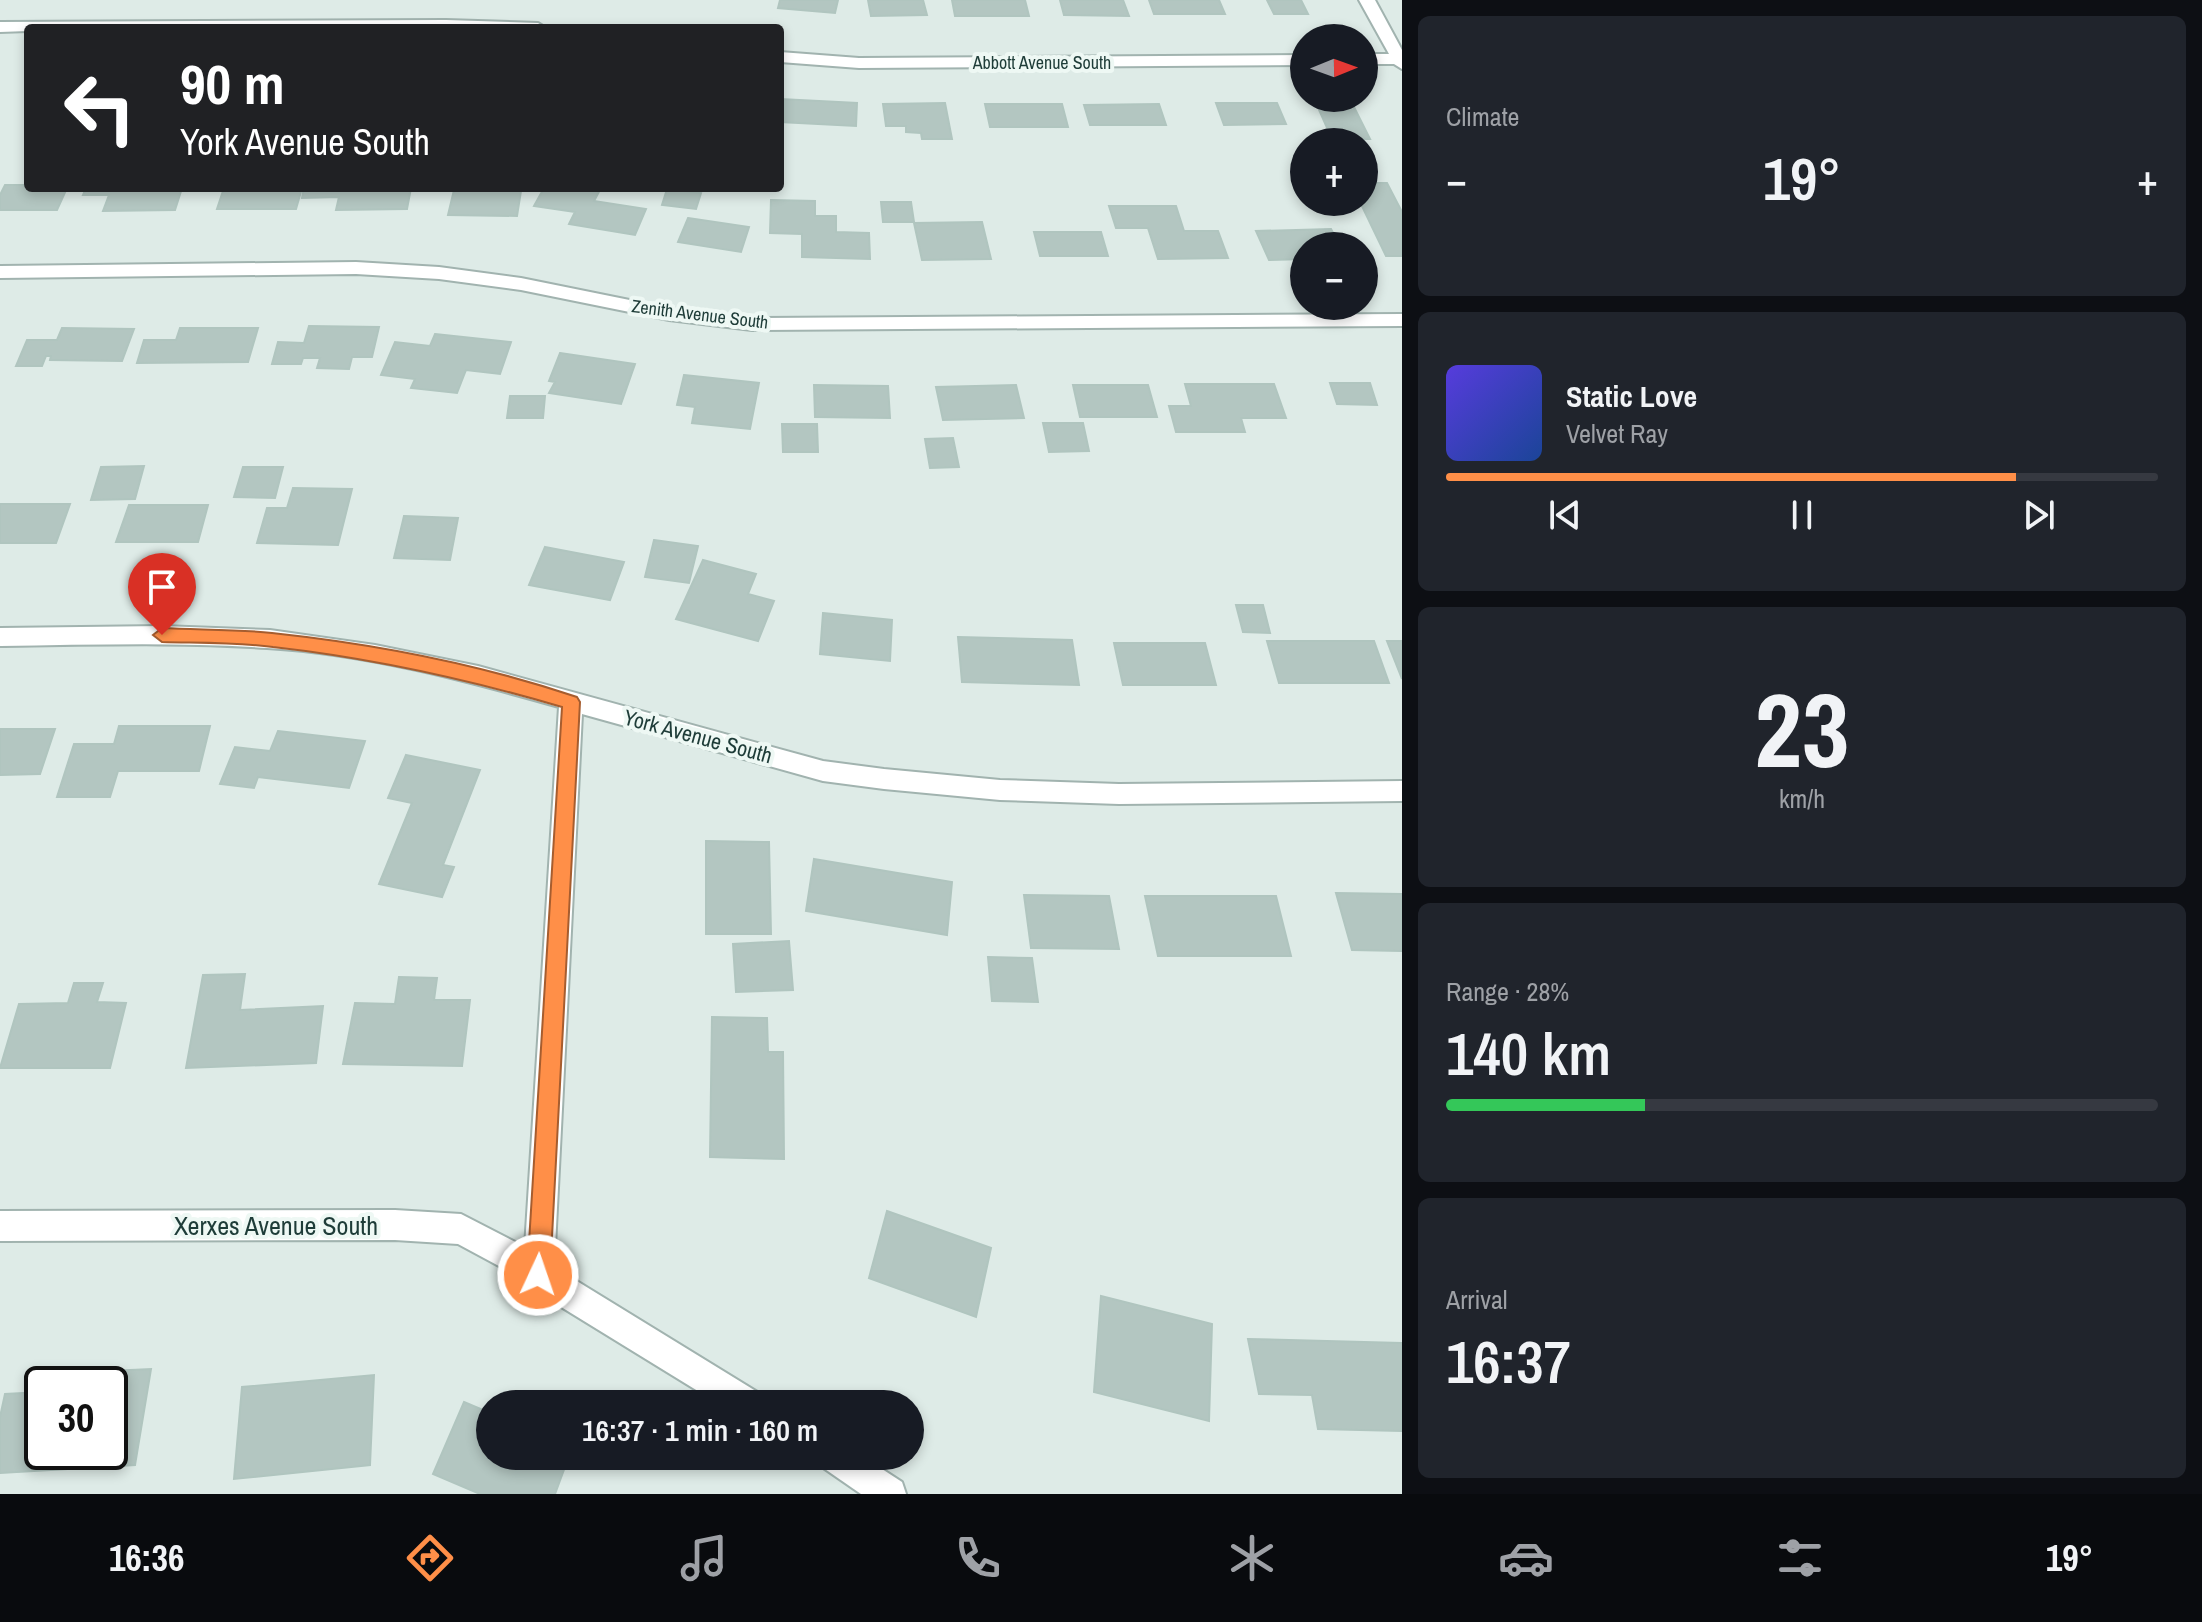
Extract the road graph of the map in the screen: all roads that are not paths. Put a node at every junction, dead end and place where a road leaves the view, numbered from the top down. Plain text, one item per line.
1 (1367, 0) edge
2 (0, 27) edge
3 (24, 27) edge
4 (784, 57) edge
5 (1290, 60) edge
6 (1378, 60) edge
7 (1400, 62) edge
8 (0, 272) edge
9 (1402, 320) edge
10 (0, 637) edge
11 (571, 702) junction
12 (1402, 791) edge
13 (0, 1226) edge
14 (538, 1275) junction
15 (725, 1390) edge
16 (854, 1470) edge
17 (890, 1494) edge

1 - 7 street
2 - 3 street
4 - 5 street, Abbott Avenue South
6 - 7 street
8 - 9 street, Zenith Avenue South
10 - 11 street, York Avenue South
11 - 12 street, York Avenue South
11 - 14 street
13 - 14 street, Xerxes Avenue South
14 - 15 street, Xerxes Avenue South
16 - 17 street

